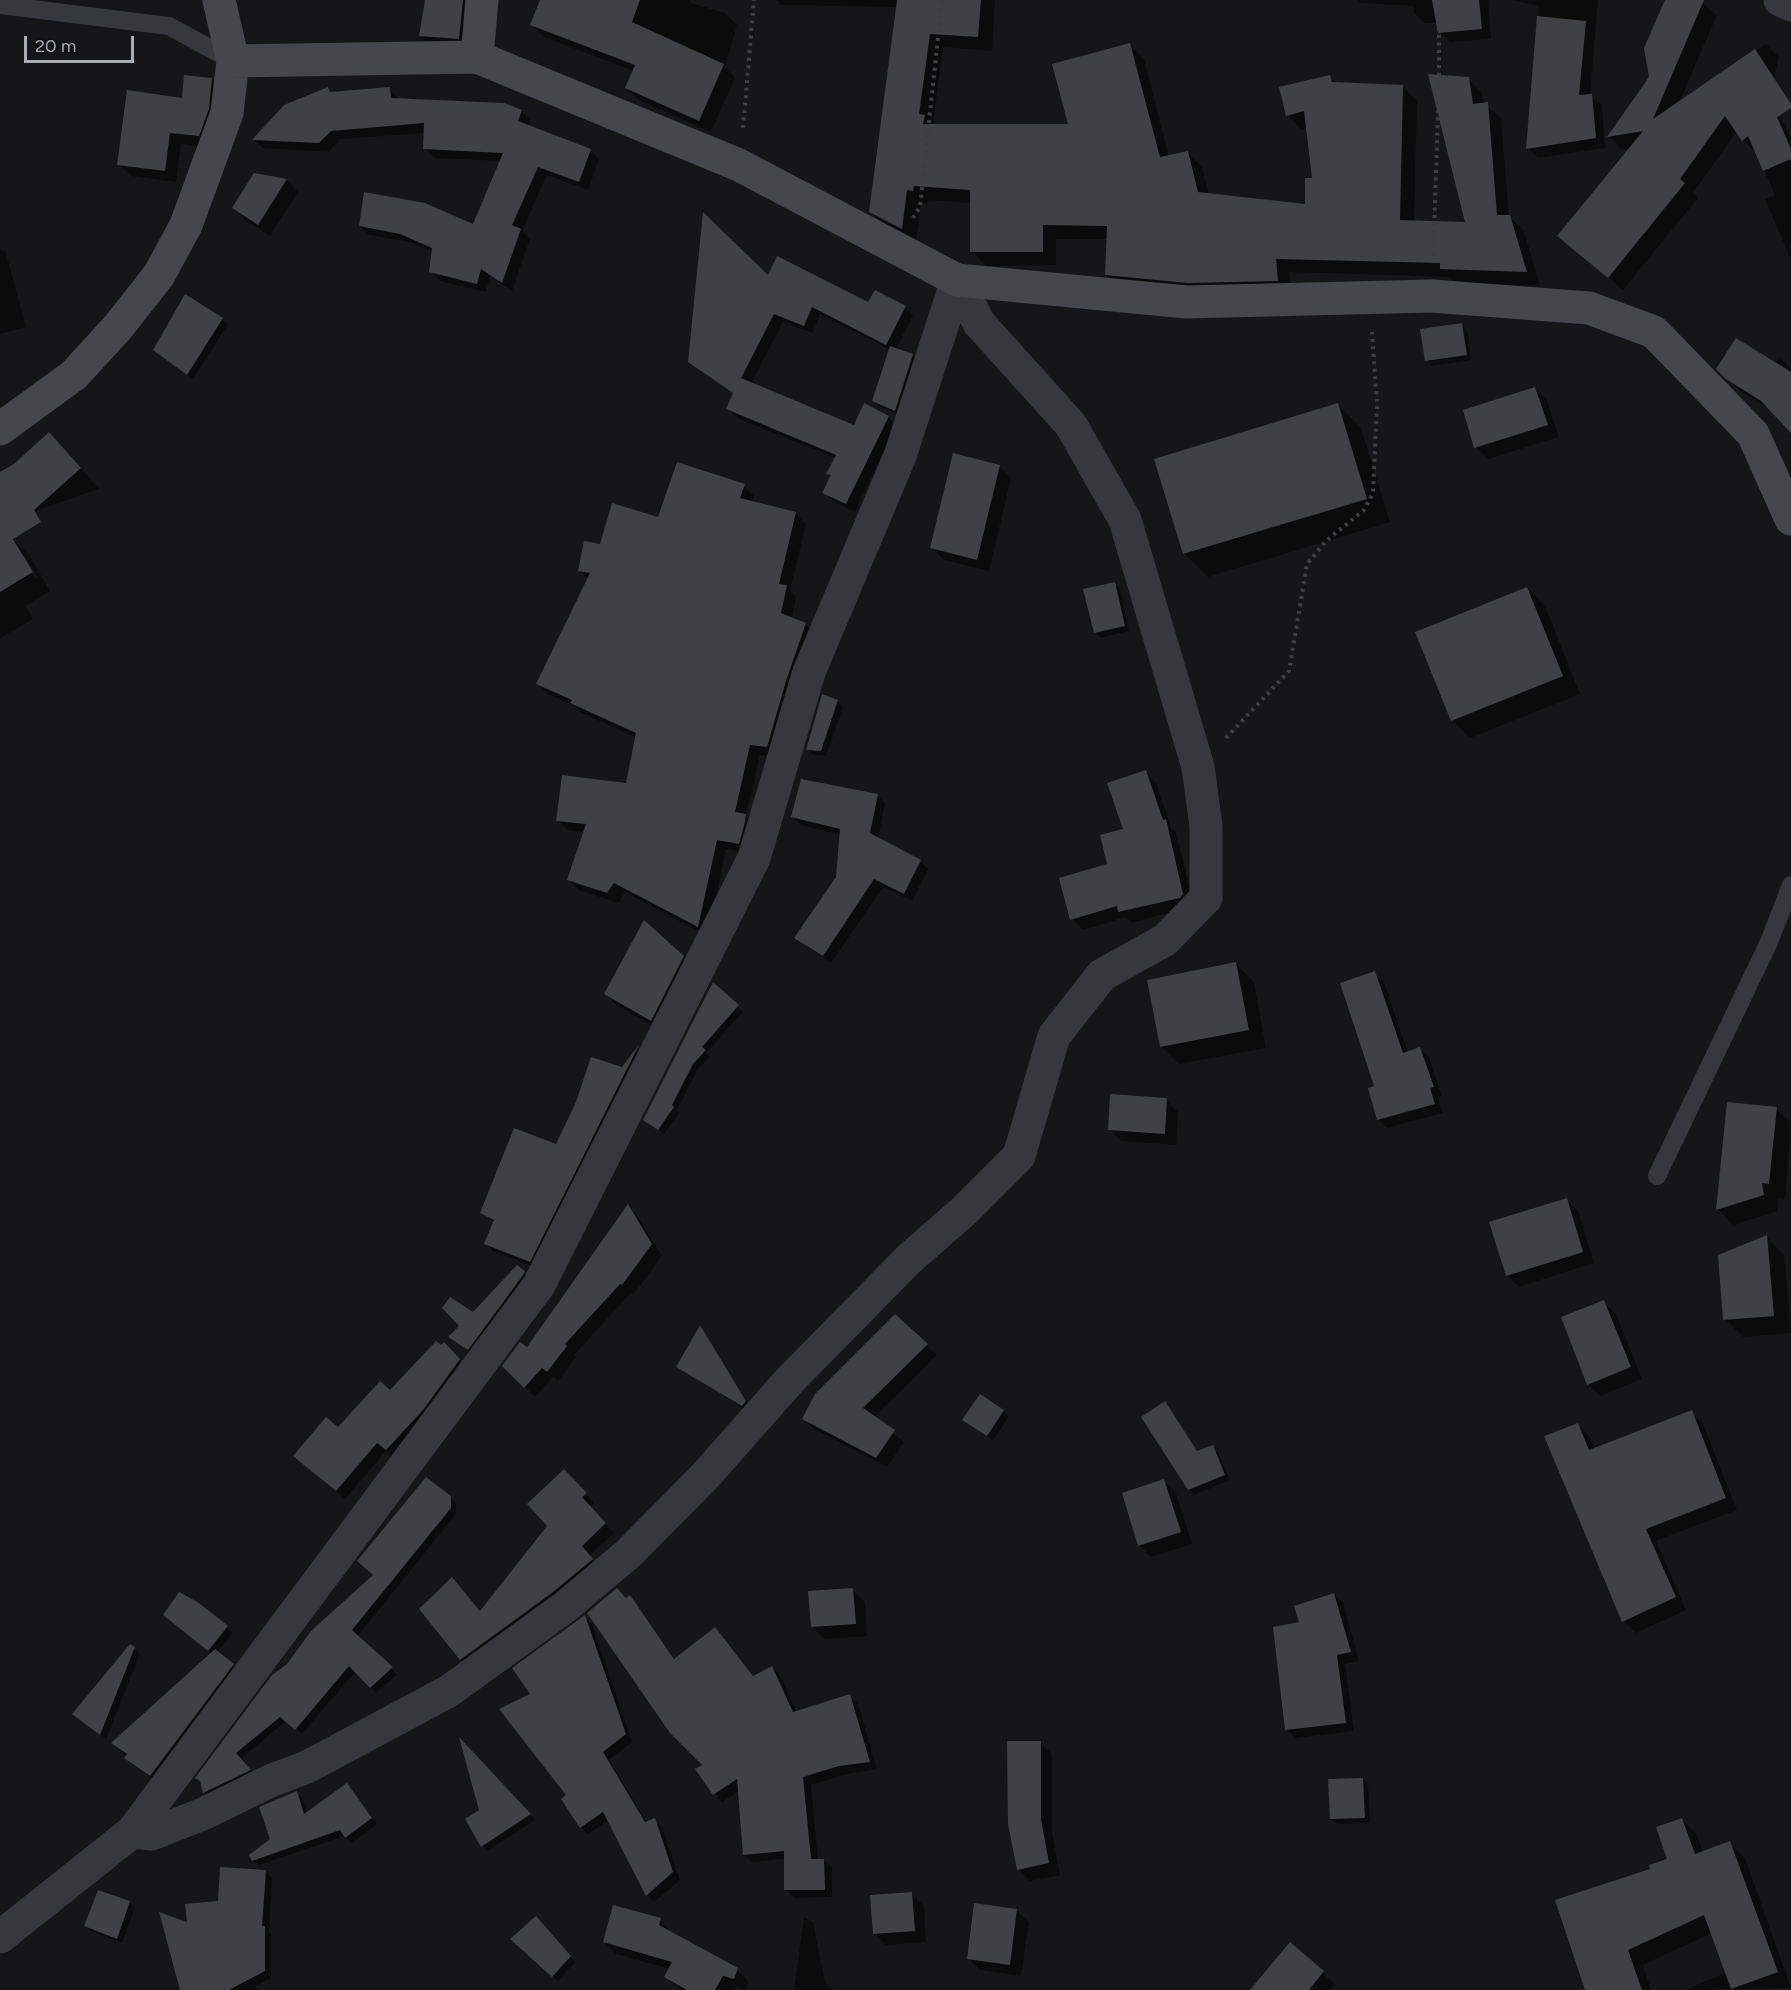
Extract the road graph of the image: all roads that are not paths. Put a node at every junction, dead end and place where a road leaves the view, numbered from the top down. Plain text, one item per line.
1 (219, 0) edge
2 (482, 0) edge
3 (1780, 0) edge
4 (0, 5) edge
5 (1791, 5) edge
6 (477, 57) junction
7 (233, 61) junction
8 (957, 280) junction
9 (0, 429) edge
10 (1791, 519) edge
11 (1791, 885) edge
12 (1657, 1176) dead end
13 (132, 1832) junction
14 (0, 1937) edge

1 - 7 street
2 - 6 street
3 - 5 street
4 - 7 lane
6 - 7 street
6 - 8 street
7 - 9 street
8 - 10 street
8 - 13 street
8 - 13 street
11 - 12 lane
13 - 14 street

